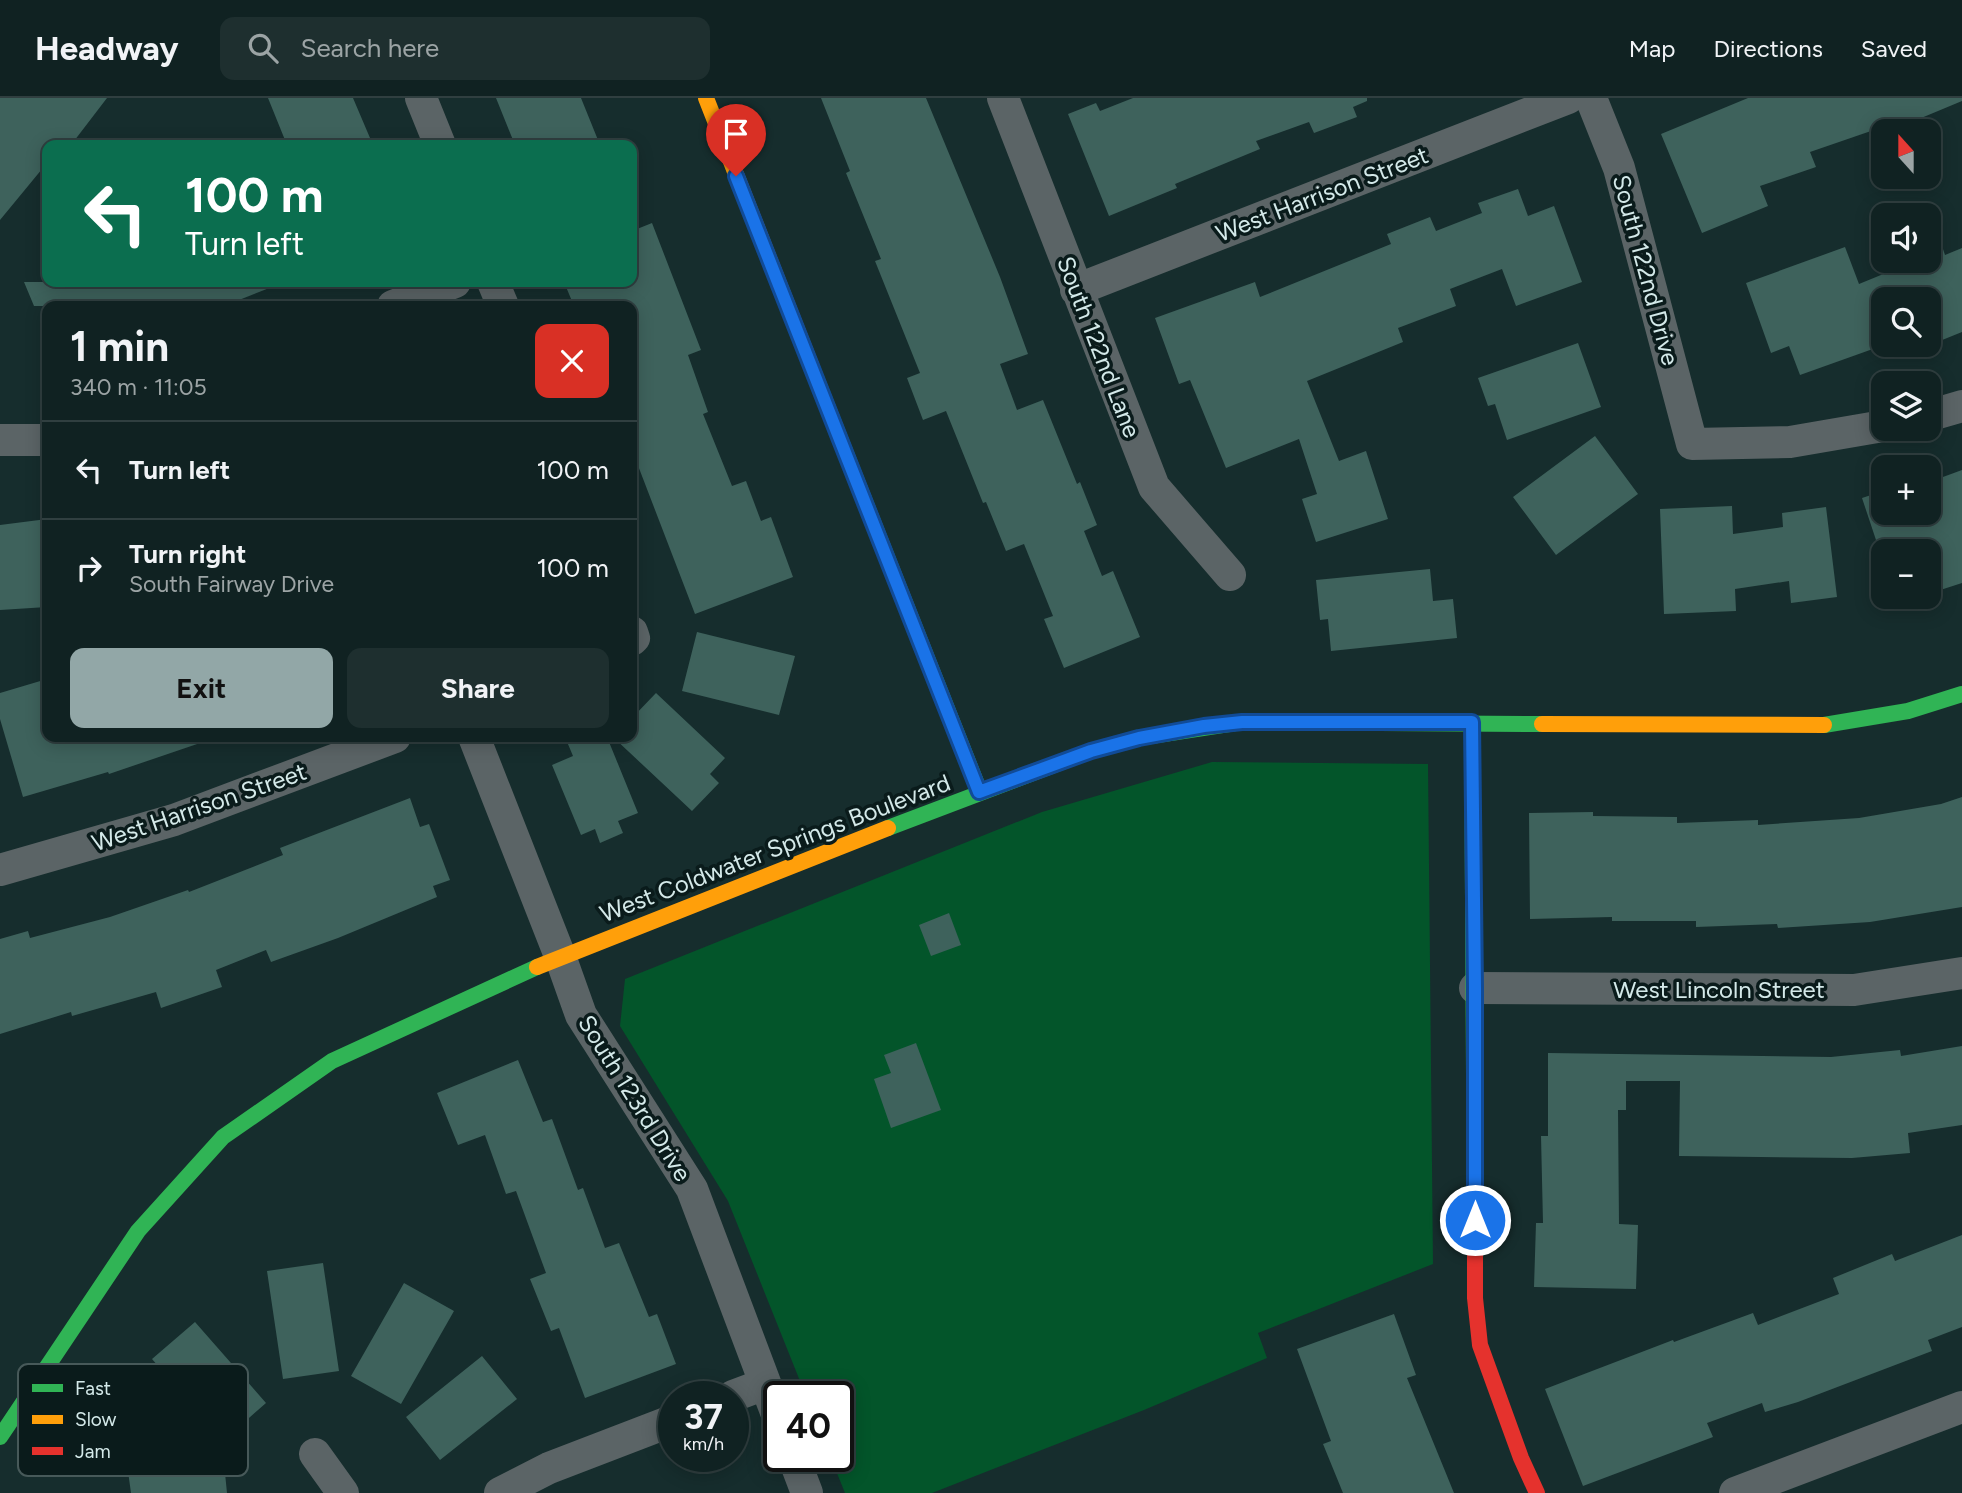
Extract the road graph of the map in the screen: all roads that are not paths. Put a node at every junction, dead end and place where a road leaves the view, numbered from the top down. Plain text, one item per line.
1 (421, 98) edge
2 (706, 98) edge
3 (1003, 98) edge
4 (1568, 98) edge
5 (1591, 98) edge
6 (438, 140) edge
7 (442, 287) edge
8 (1076, 290) junction
9 (406, 301) edge
10 (1962, 406) edge
11 (1941, 412) edge
12 (1871, 428) edge
13 (0, 440) edge
14 (42, 440) edge
15 (1230, 575) dead end
16 (1962, 694) edge
17 (1472, 722) junction
18 (382, 742) edge
19 (476, 742) edge
20 (979, 792) junction
21 (0, 870) edge
22 (561, 956) junction
23 (1962, 973) edge
24 (1475, 988) junction
25 (49, 1364) edge
26 (764, 1381) edge
27 (1962, 1407) edge
28 (18, 1410) edge
29 (658, 1426) edge
30 (0, 1437) edge
31 (315, 1454) dead end
32 (799, 1472) edge
33 (343, 1493) edge
34 (500, 1493) edge
35 (807, 1493) edge
36 (1537, 1493) edge
37 (1735, 1493) edge

1 - 6 street
2 - 20 street
3 - 8 street, South 122nd Lane
4 - 8 street, West Harrison Street
5 - 12 street, South 122nd Drive
7 - 9 street
8 - 15 street, South 122nd Lane
10 - 11 street
13 - 14 street
16 - 17 street, West Coldwater Springs Boulevard
17 - 20 street, West Coldwater Springs Boulevard
17 - 24 street
18 - 21 street, West Harrison Street
19 - 22 street, South 123rd Drive
20 - 22 street, West Coldwater Springs Boulevard
22 - 25 street, West Coldwater Springs Boulevard
22 - 26 street, South 123rd Drive
23 - 24 street, West Lincoln Street
24 - 36 street
27 - 37 street
28 - 30 street, West Coldwater Springs Boulevard
29 - 34 street
31 - 33 street
32 - 35 street

